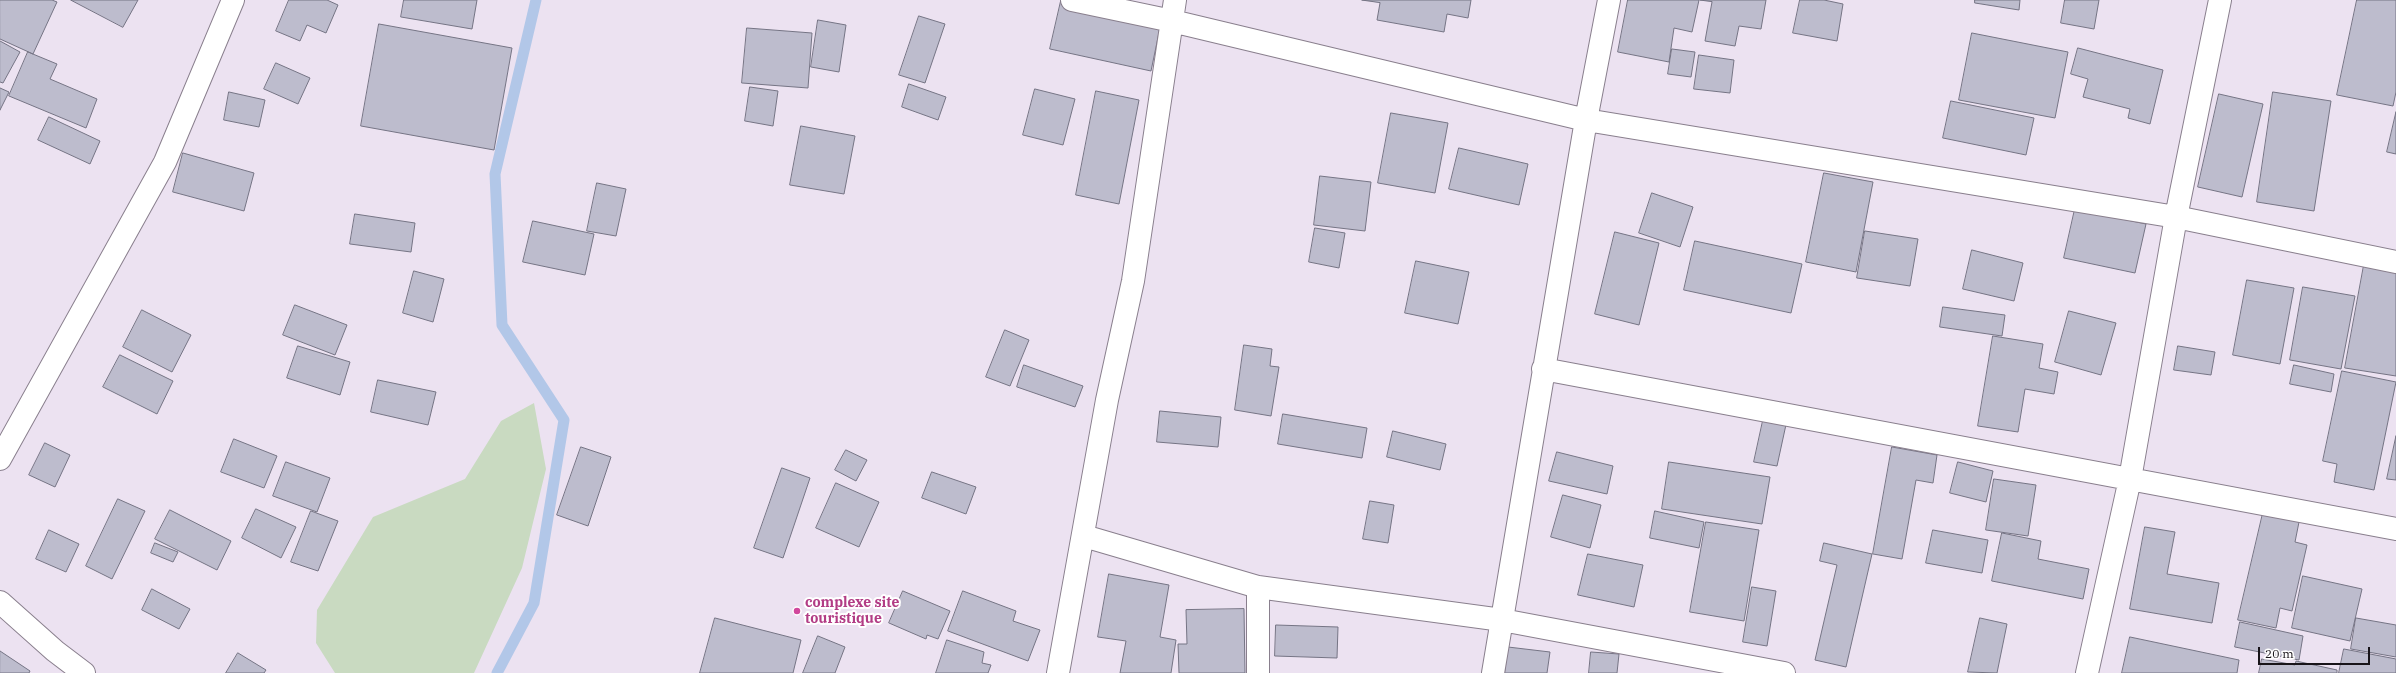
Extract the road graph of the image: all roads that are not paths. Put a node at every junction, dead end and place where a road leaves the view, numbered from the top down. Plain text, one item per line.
1 (233, 0) edge
2 (1072, 0) edge
3 (1609, 0) edge
4 (2220, 0) edge
5 (1173, 10) edge
6 (1586, 120) junction
7 (2176, 217) junction
8 (2396, 262) edge
9 (1543, 369) junction
10 (0, 459) edge
11 (2130, 479) junction
12 (2396, 529) edge
13 (1084, 536) junction
14 (1258, 587) junction
15 (0, 602) edge
16 (1502, 620) junction
17 (84, 673) edge
18 (1058, 673) edge
19 (1258, 673) edge
20 (1493, 673) edge
21 (1784, 673) edge
22 (2087, 673) edge

1 - 10 street
2 - 5 street
3 - 6 street
4 - 7 street
5 - 6 street
5 - 13 street
6 - 7 street
6 - 9 street
7 - 8 street
7 - 11 street
9 - 11 street
9 - 16 street
11 - 12 street
11 - 22 street
13 - 14 street
13 - 18 street
14 - 16 street
14 - 19 street
15 - 17 street
16 - 20 street
16 - 21 street

